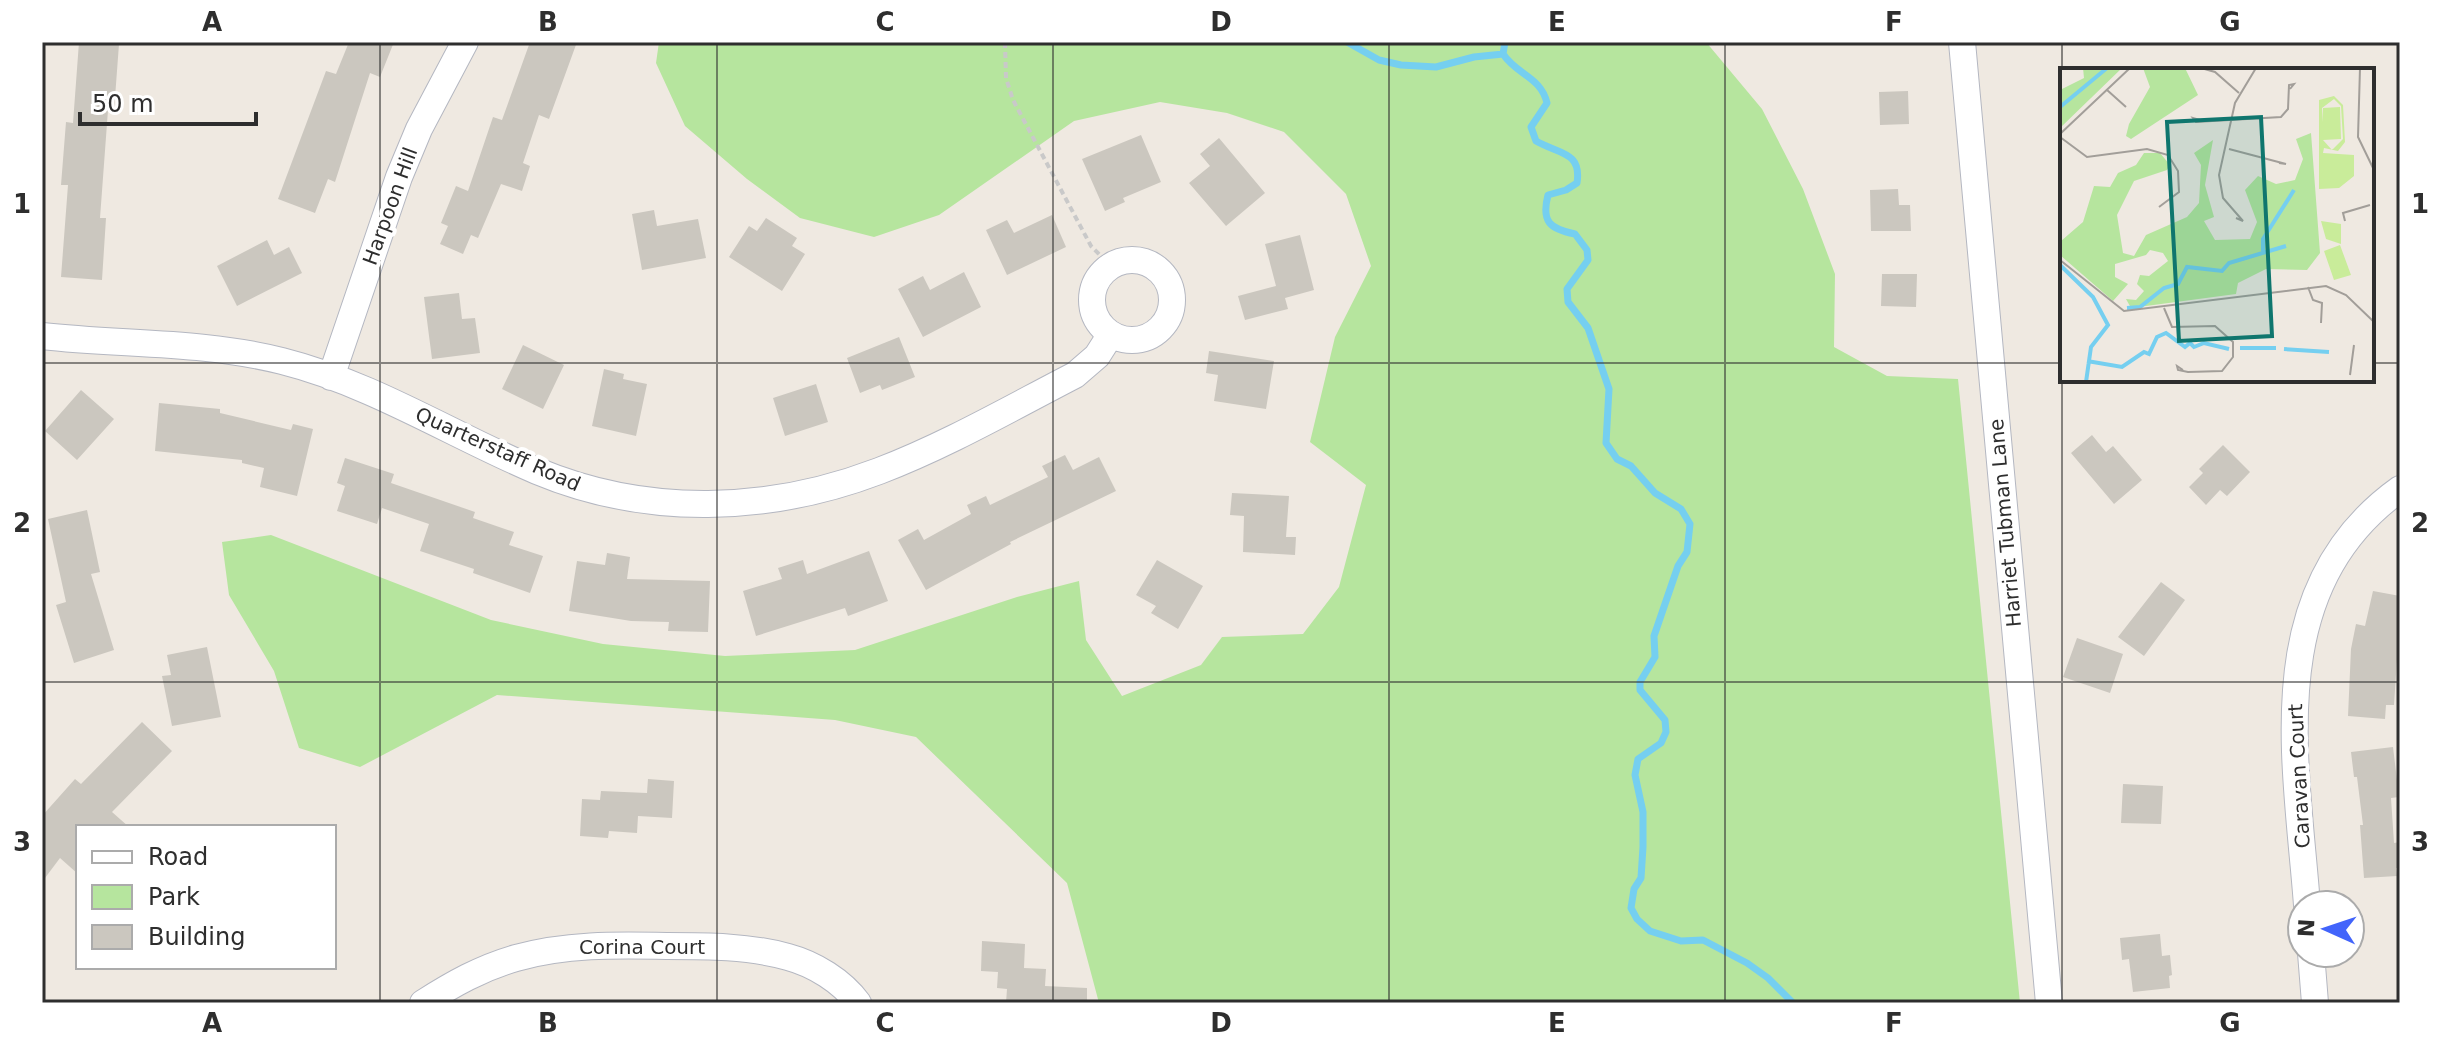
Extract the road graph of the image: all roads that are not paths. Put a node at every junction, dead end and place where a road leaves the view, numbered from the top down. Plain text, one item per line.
1 (465, 42) edge
2 (1962, 42) edge
3 (1111, 334) junction
4 (42, 336) edge
5 (331, 377) junction
6 (2400, 489) edge
7 (2306, 889) edge
8 (2312, 969) edge
9 (423, 1003) edge
10 (858, 1003) edge
11 (2049, 1003) edge
12 (2315, 1003) edge

1 - 5 street, Harpoon Hill
2 - 11 street, Harriet Tubman Lane
3 - 3 street
3 - 5 street, Quarterstaff Road
4 - 5 street, Quarterstaff Road
6 - 7 street, Caravan Court
8 - 12 street
9 - 10 street, Corina Court

